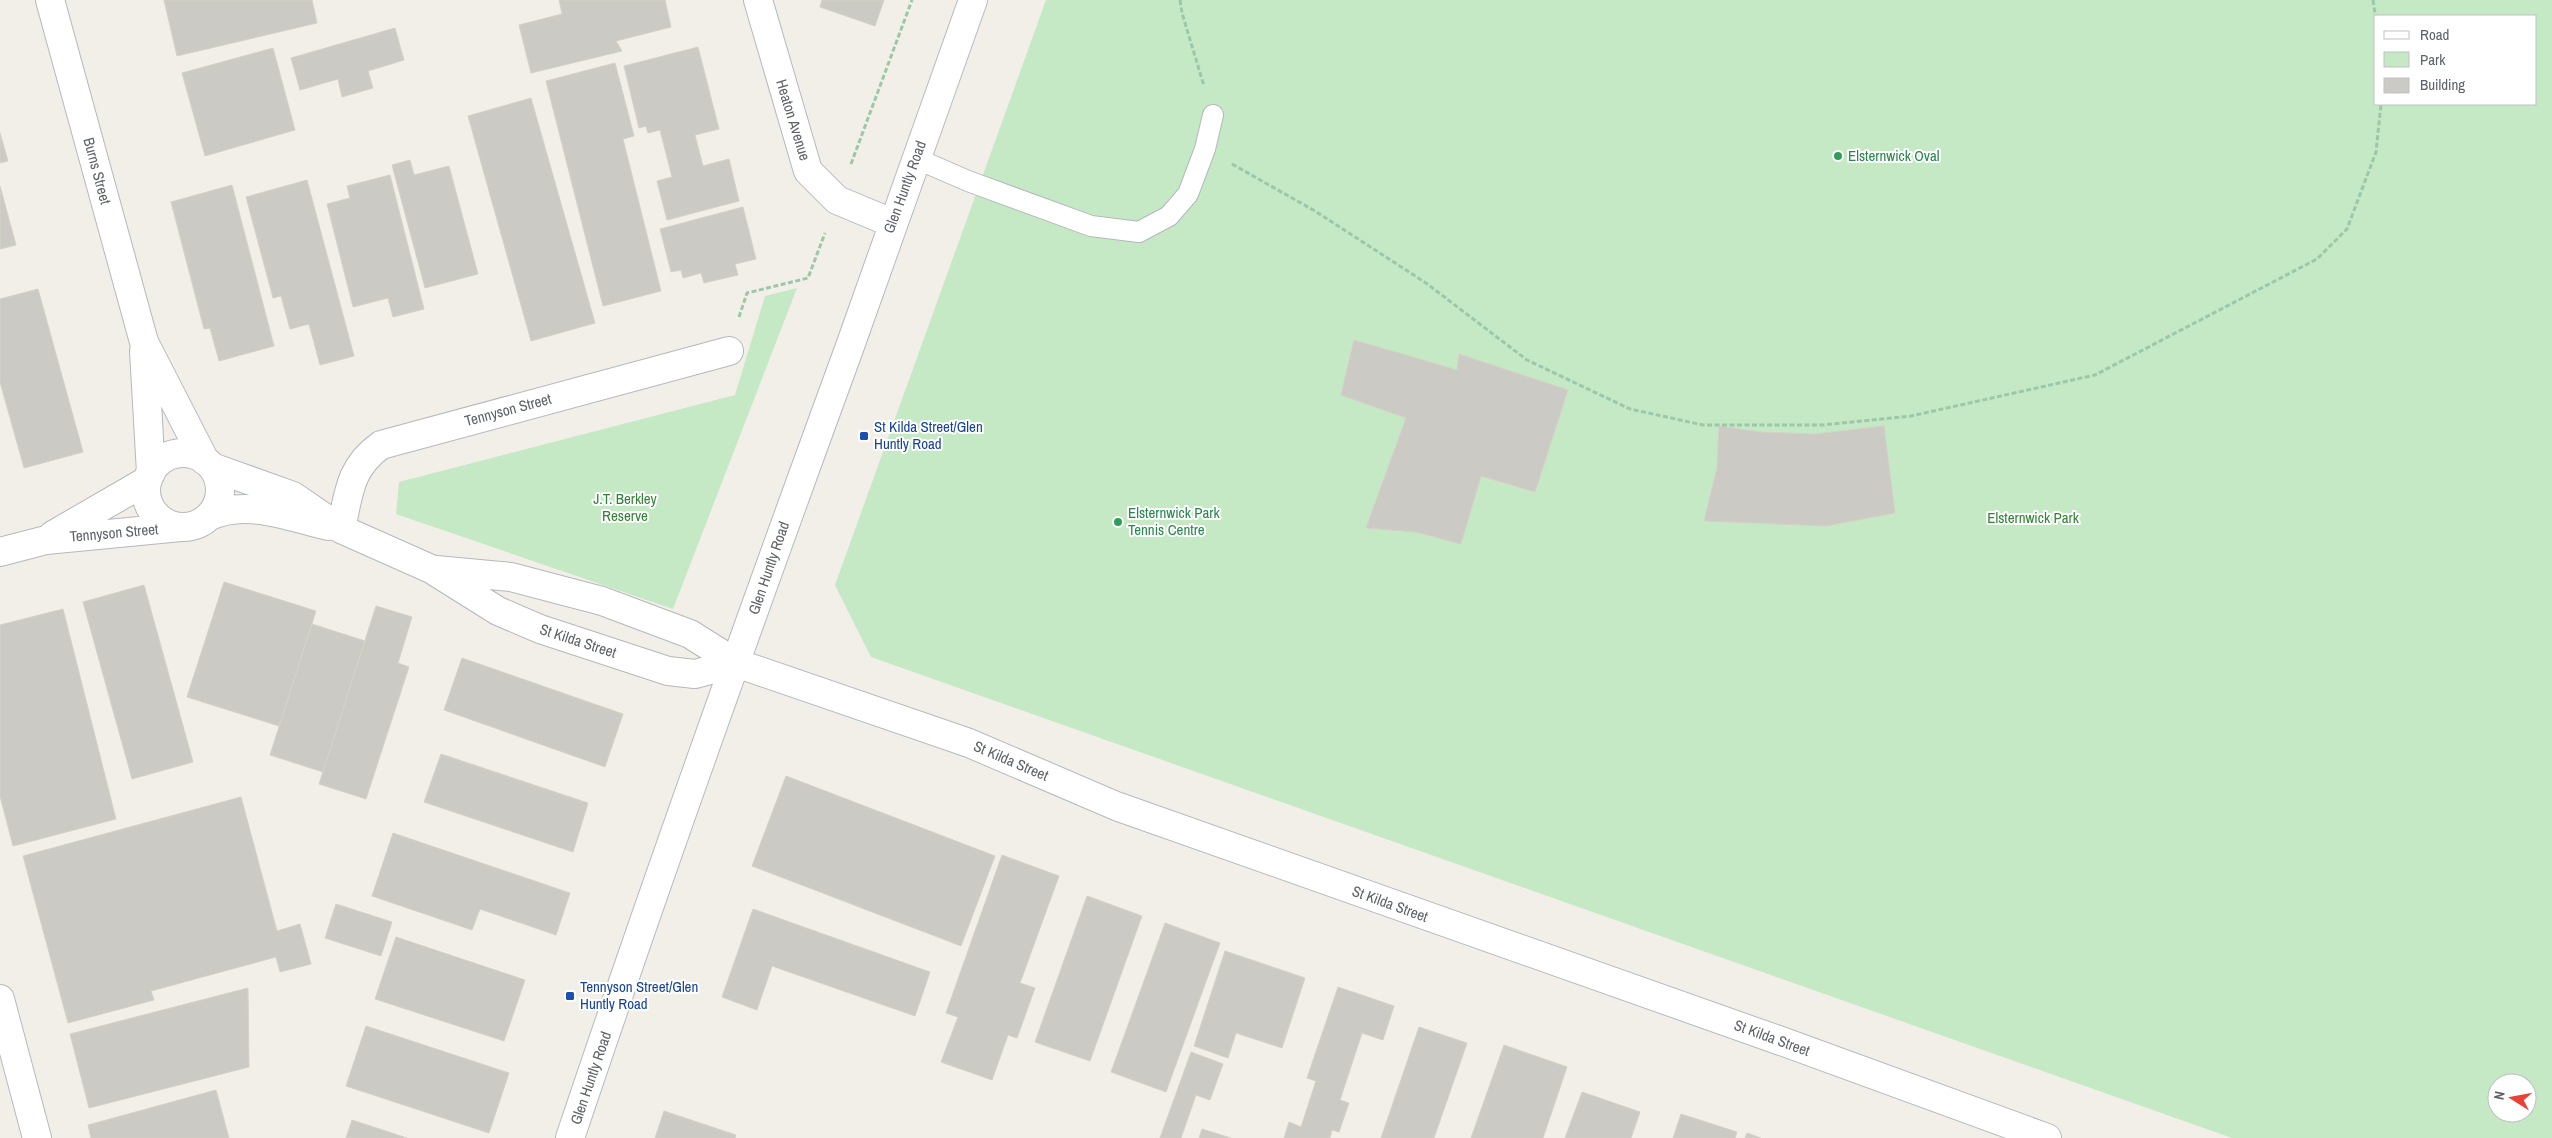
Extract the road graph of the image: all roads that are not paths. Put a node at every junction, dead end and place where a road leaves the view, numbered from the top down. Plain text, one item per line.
1 (50, 0) edge
2 (758, 0) edge
3 (973, 0) edge
4 (1213, 115) road end
5 (916, 158) junction
6 (892, 223) junction
7 (144, 342) junction
8 (728, 351) dead end
9 (209, 464) junction
10 (149, 477) junction
11 (208, 517) junction
12 (183, 526) junction
13 (342, 529) junction
14 (46, 540) junction
15 (0, 552) edge
16 (431, 569) junction
17 (736, 663) junction
18 (0, 999) edge
19 (37, 1138) edge
20 (570, 1138) edge
21 (2047, 1138) edge

1 - 7 street, Burns Street
2 - 6 street, Heaton Avenue
3 - 5 street, Glen Huntly Road
4 - 5 lane
5 - 6 street, Glen Huntly Road
6 - 17 street, Glen Huntly Road
7 - 9 street, Burns Street
7 - 10 street, Burns Street
8 - 13 street, Tennyson Street
9 - 10 street, Tennyson Street
9 - 11 street
9 - 13 street, Tennyson Street
10 - 12 street, Tennyson Street
10 - 14 street, Tennyson Street
11 - 12 street, Tennyson Street
11 - 13 street, Tennyson Street
12 - 14 street, Tennyson Street
13 - 16 street, St Kilda Street
14 - 15 street, Tennyson Street
16 - 17 street, St Kilda Street
16 - 17 street, St Kilda Street
17 - 20 street, Glen Huntly Road
17 - 21 street, St Kilda Street
18 - 19 street

